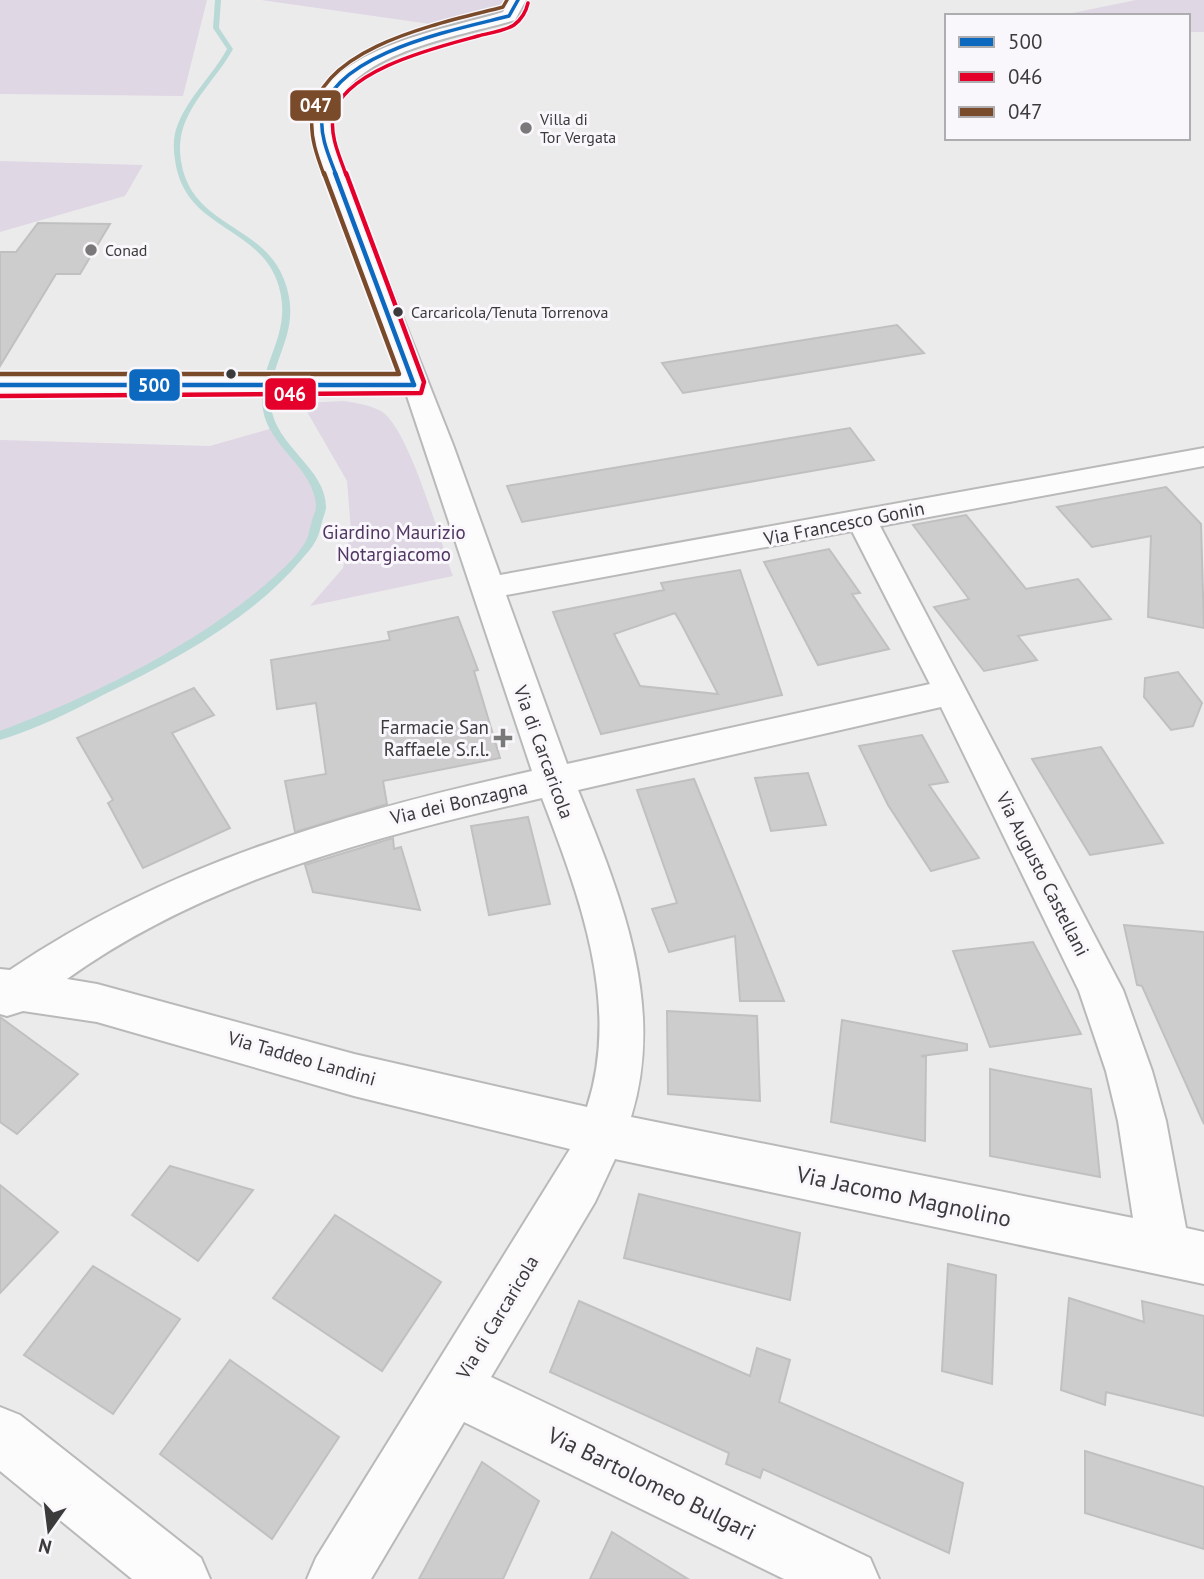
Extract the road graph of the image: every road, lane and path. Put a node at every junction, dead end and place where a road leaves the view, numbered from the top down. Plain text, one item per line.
1 (518, 0) edge
2 (0, 385) edge
3 (414, 386) junction
4 (1204, 457) edge
5 (862, 520) junction
6 (485, 588) junction
7 (952, 692) junction
8 (554, 781) junction
9 (5, 994) edge
10 (603, 1133) junction
11 (1184, 1254) edge
12 (454, 1388) junction
13 (0, 1435) edge
14 (180, 1579) edge
15 (337, 1579) edge
16 (849, 1579) edge

1 - 3 street, Via di Carcaricola
2 - 3 street
3 - 6 street, Via di Carcaricola
4 - 5 street, Via Francesco Gonin
5 - 6 street, Via Francesco Gonin
5 - 7 street, Via Augusto Castellani
6 - 8 street, Via di Carcaricola
7 - 8 street, Via dei Bonzagna
7 - 11 street, Via Augusto Castellani
8 - 9 street, Via dei Bonzagna
8 - 10 street, Via di Carcaricola
9 - 10 street, Via Taddeo Landini
10 - 11 street, Via Jacomo Magnolino
10 - 12 street, Via di Carcaricola
12 - 15 street, Via di Carcaricola
12 - 16 street, Via Bartolomeo Bulgari
13 - 14 street

